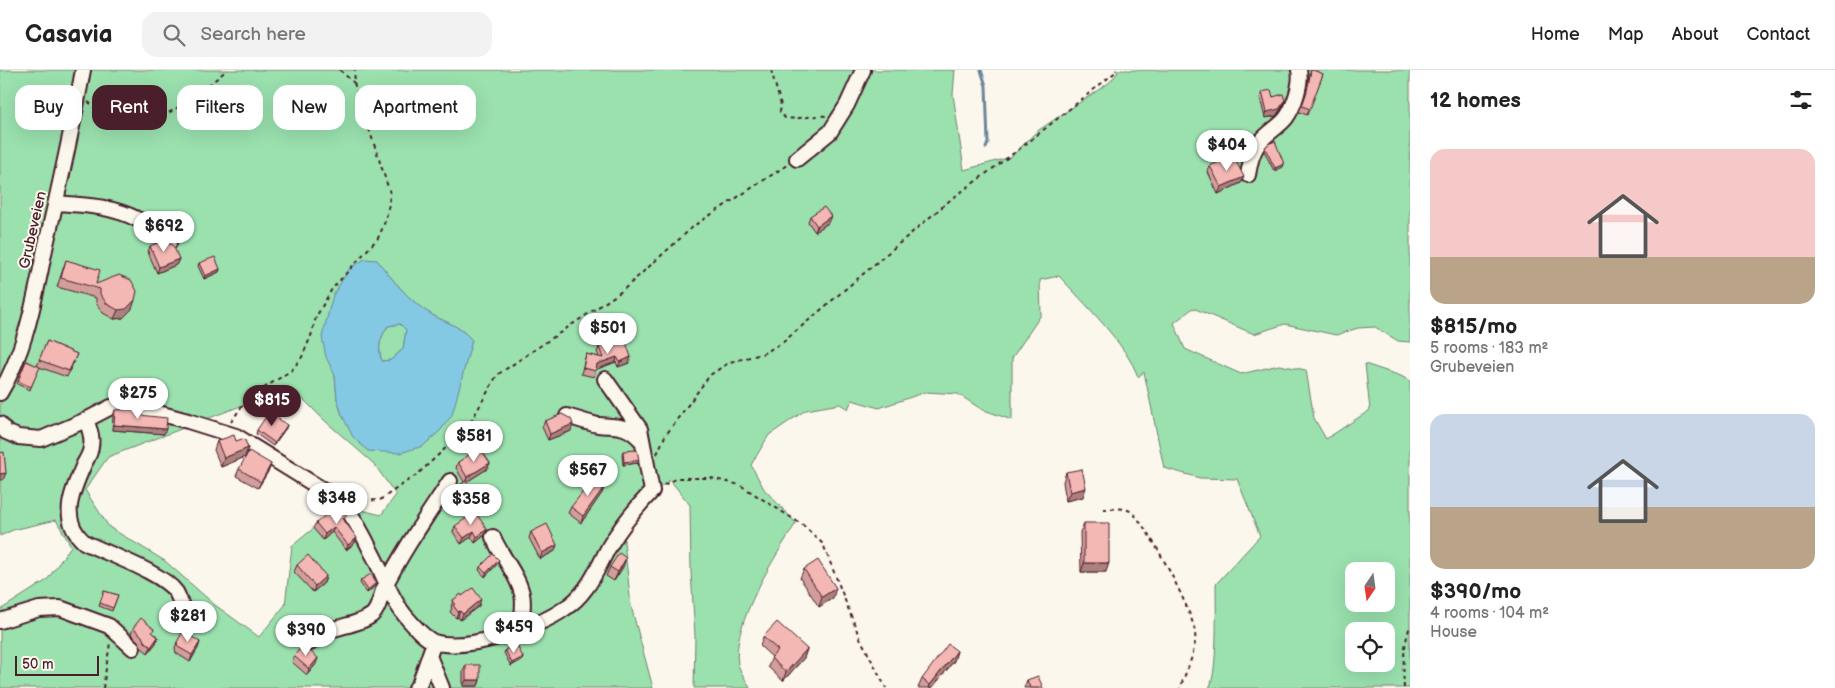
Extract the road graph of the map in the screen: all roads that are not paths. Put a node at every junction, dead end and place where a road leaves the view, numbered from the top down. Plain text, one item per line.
1 (82, 70) edge
2 (863, 70) edge
3 (1299, 70) edge
4 (797, 159) road end
5 (1248, 175) dead end
6 (56, 203) junction
7 (169, 244) edge
8 (605, 379) dead end
9 (0, 393) edge
10 (567, 416) edge
11 (86, 420) junction
12 (0, 424) edge
13 (643, 442) junction
14 (450, 481) dead end
15 (493, 538) dead end
16 (386, 585) junction
17 (184, 610) dead end
18 (0, 621) edge
19 (523, 629) junction
20 (434, 642) junction
21 (310, 643) dead end
22 (133, 648) dead end
23 (429, 656) junction
24 (416, 688) edge
25 (442, 688) edge

1 - 6 street, Grubeveien
2 - 4 street
3 - 5 street
6 - 7 street
6 - 9 street, Grubeveien
8 - 13 street
10 - 13 street
11 - 12 street
11 - 16 street
11 - 17 street
13 - 19 street
14 - 16 street
15 - 19 street
16 - 20 street
16 - 21 street
18 - 22 street
19 - 20 street
20 - 23 street
23 - 24 street
23 - 25 street

